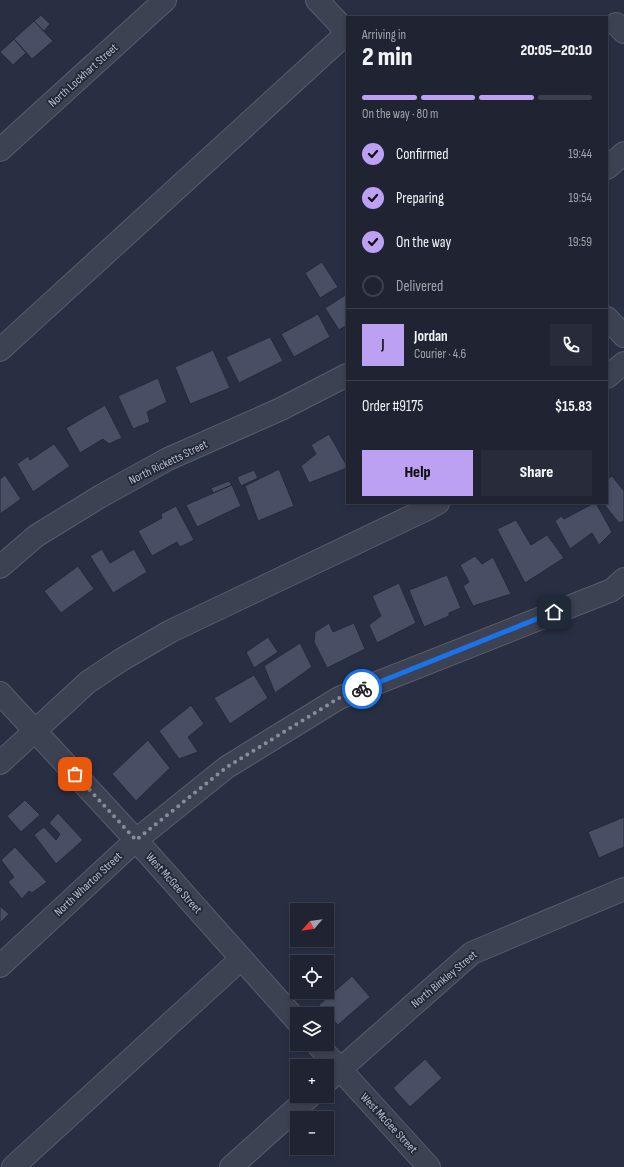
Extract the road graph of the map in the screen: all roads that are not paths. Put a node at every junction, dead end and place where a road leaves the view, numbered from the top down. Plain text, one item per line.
1 (165, 0) edge
2 (317, 0) edge
3 (346, 32) edge
4 (346, 34) edge
5 (0, 150) edge
6 (624, 153) edge
7 (608, 167) edge
8 (608, 319) edge
9 (624, 336) edge
10 (0, 350) edge
11 (624, 362) edge
12 (346, 376) edge
13 (608, 376) edge
14 (436, 504) edge
15 (0, 567) edge
16 (624, 578) edge
17 (0, 693) edge
18 (35, 731) junction
19 (0, 763) edge
20 (136, 840) junction
21 (624, 889) edge
22 (241, 959) junction
23 (0, 966) edge
24 (290, 1013) edge
25 (334, 1074) edge
26 (334, 1076) edge
27 (302, 1103) edge
28 (14, 1167) edge
29 (231, 1167) edge
30 (429, 1167) edge

1 - 5 street, North Lockhart Street
2 - 3 street
4 - 10 street
6 - 7 street
8 - 9 street
11 - 13 street
12 - 15 street, North Ricketts Street
14 - 18 street
16 - 20 street, North Wharton Street
17 - 18 street, West McGee Street
18 - 19 street
18 - 20 street, West McGee Street
20 - 22 street, West McGee Street
20 - 23 street, North Wharton Street
21 - 25 street, North Binkley Street
22 - 24 street, West McGee Street
22 - 28 street
26 - 30 street, West McGee Street
27 - 29 street

